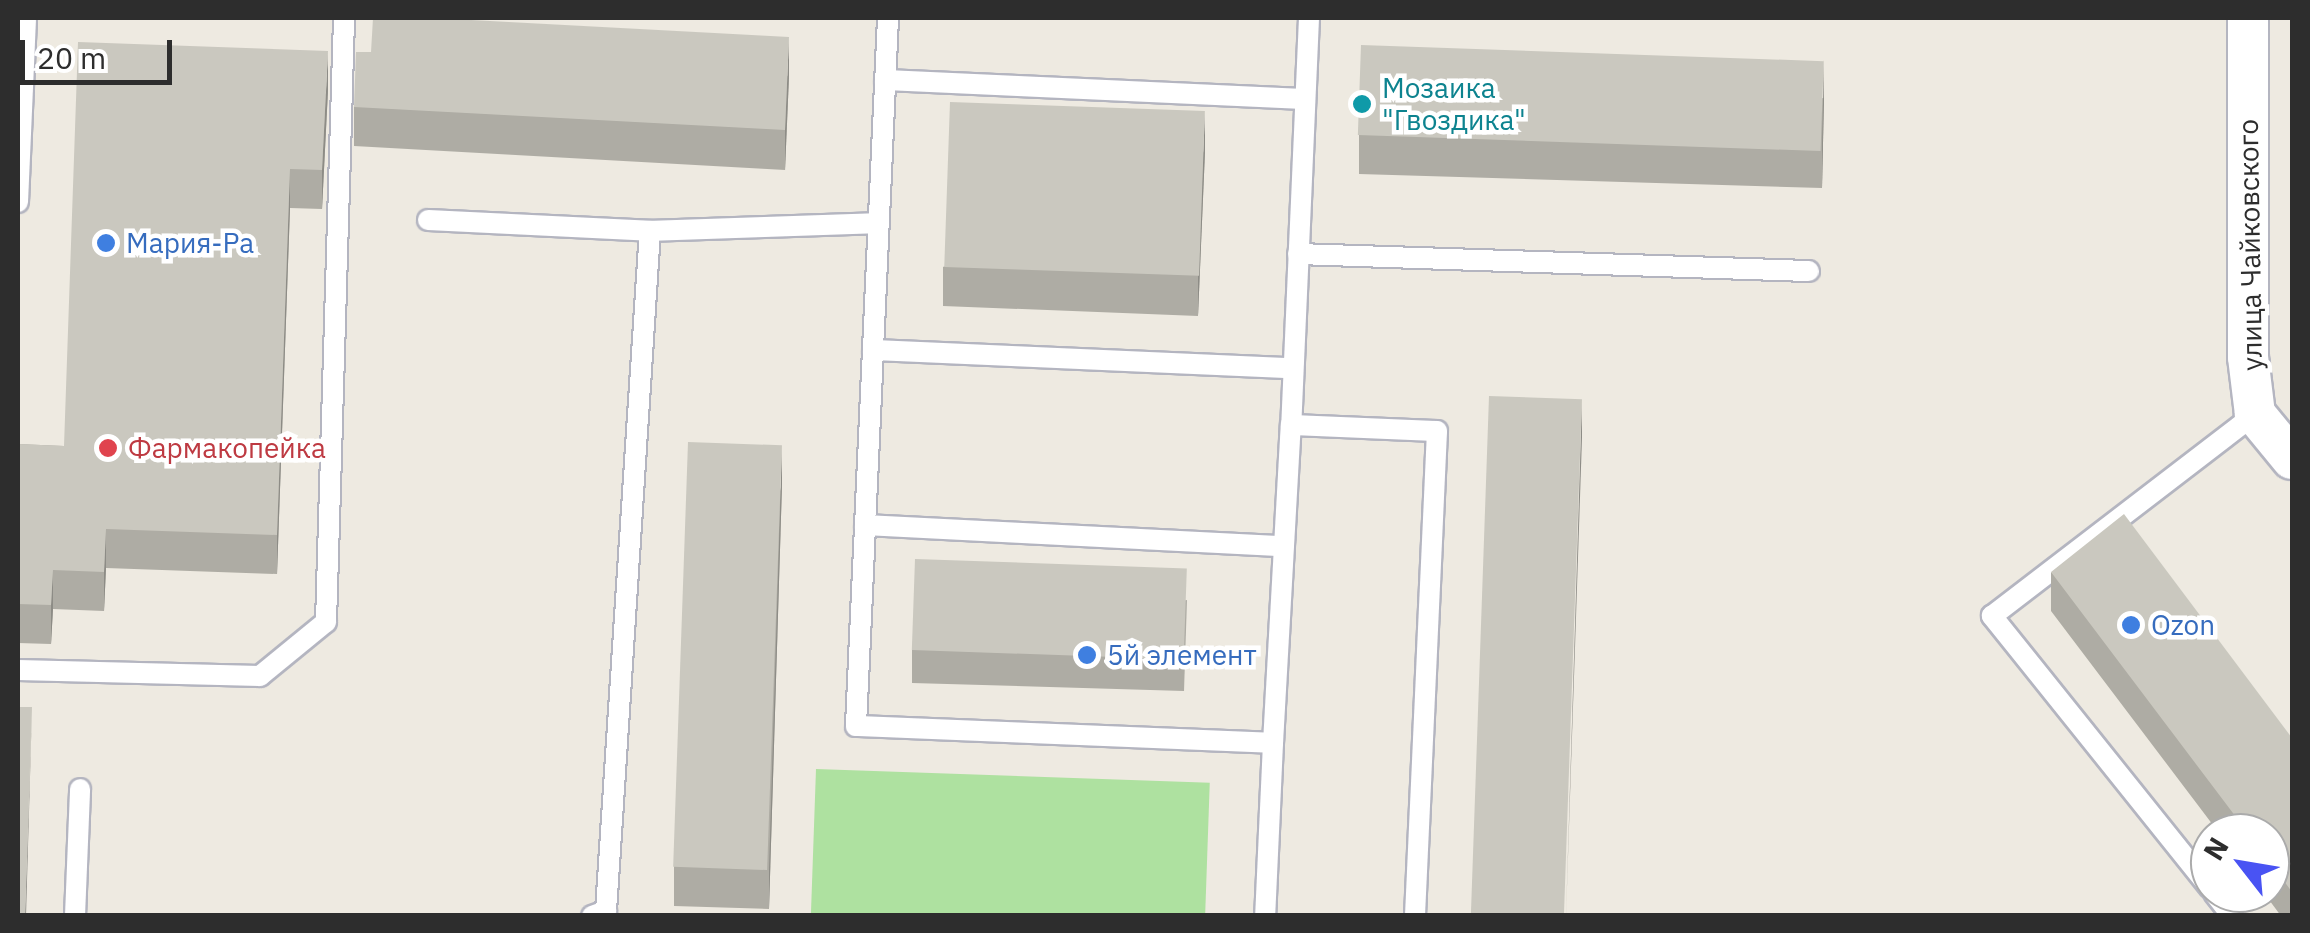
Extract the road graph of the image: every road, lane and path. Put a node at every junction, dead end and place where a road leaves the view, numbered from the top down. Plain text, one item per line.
1 (26, 18) edge
2 (344, 18) edge
3 (888, 18) edge
4 (1309, 18) edge
5 (2248, 18) edge
6 (885, 80) junction
7 (1305, 99) junction
8 (18, 202) edge
9 (428, 220) dead end
10 (879, 222) junction
11 (650, 230) junction
12 (1298, 254) junction
13 (1808, 271) dead end
14 (872, 350) junction
15 (1294, 368) junction
16 (2255, 414) junction
17 (1291, 425) junction
18 (2292, 459) edge
19 (866, 526) junction
20 (1282, 546) junction
21 (18, 670) edge
22 (1273, 744) junction
23 (80, 789) dead end
24 (2190, 863) edge
25 (75, 916) edge
26 (592, 916) edge
27 (1265, 916) edge
28 (1415, 916) edge

1 - 8 lane
2 - 21 lane
3 - 6 lane
4 - 7 lane
5 - 16 street, улица Чайковского
6 - 7 lane
6 - 10 lane
7 - 12 lane
9 - 11 lane
10 - 11 lane
10 - 14 lane
11 - 26 lane
12 - 13 lane
12 - 15 lane
14 - 15 lane
14 - 19 lane
15 - 17 lane
16 - 18 street
16 - 24 lane
17 - 20 lane
17 - 28 lane
19 - 20 lane
19 - 22 lane
20 - 22 lane
22 - 27 lane
23 - 25 lane

